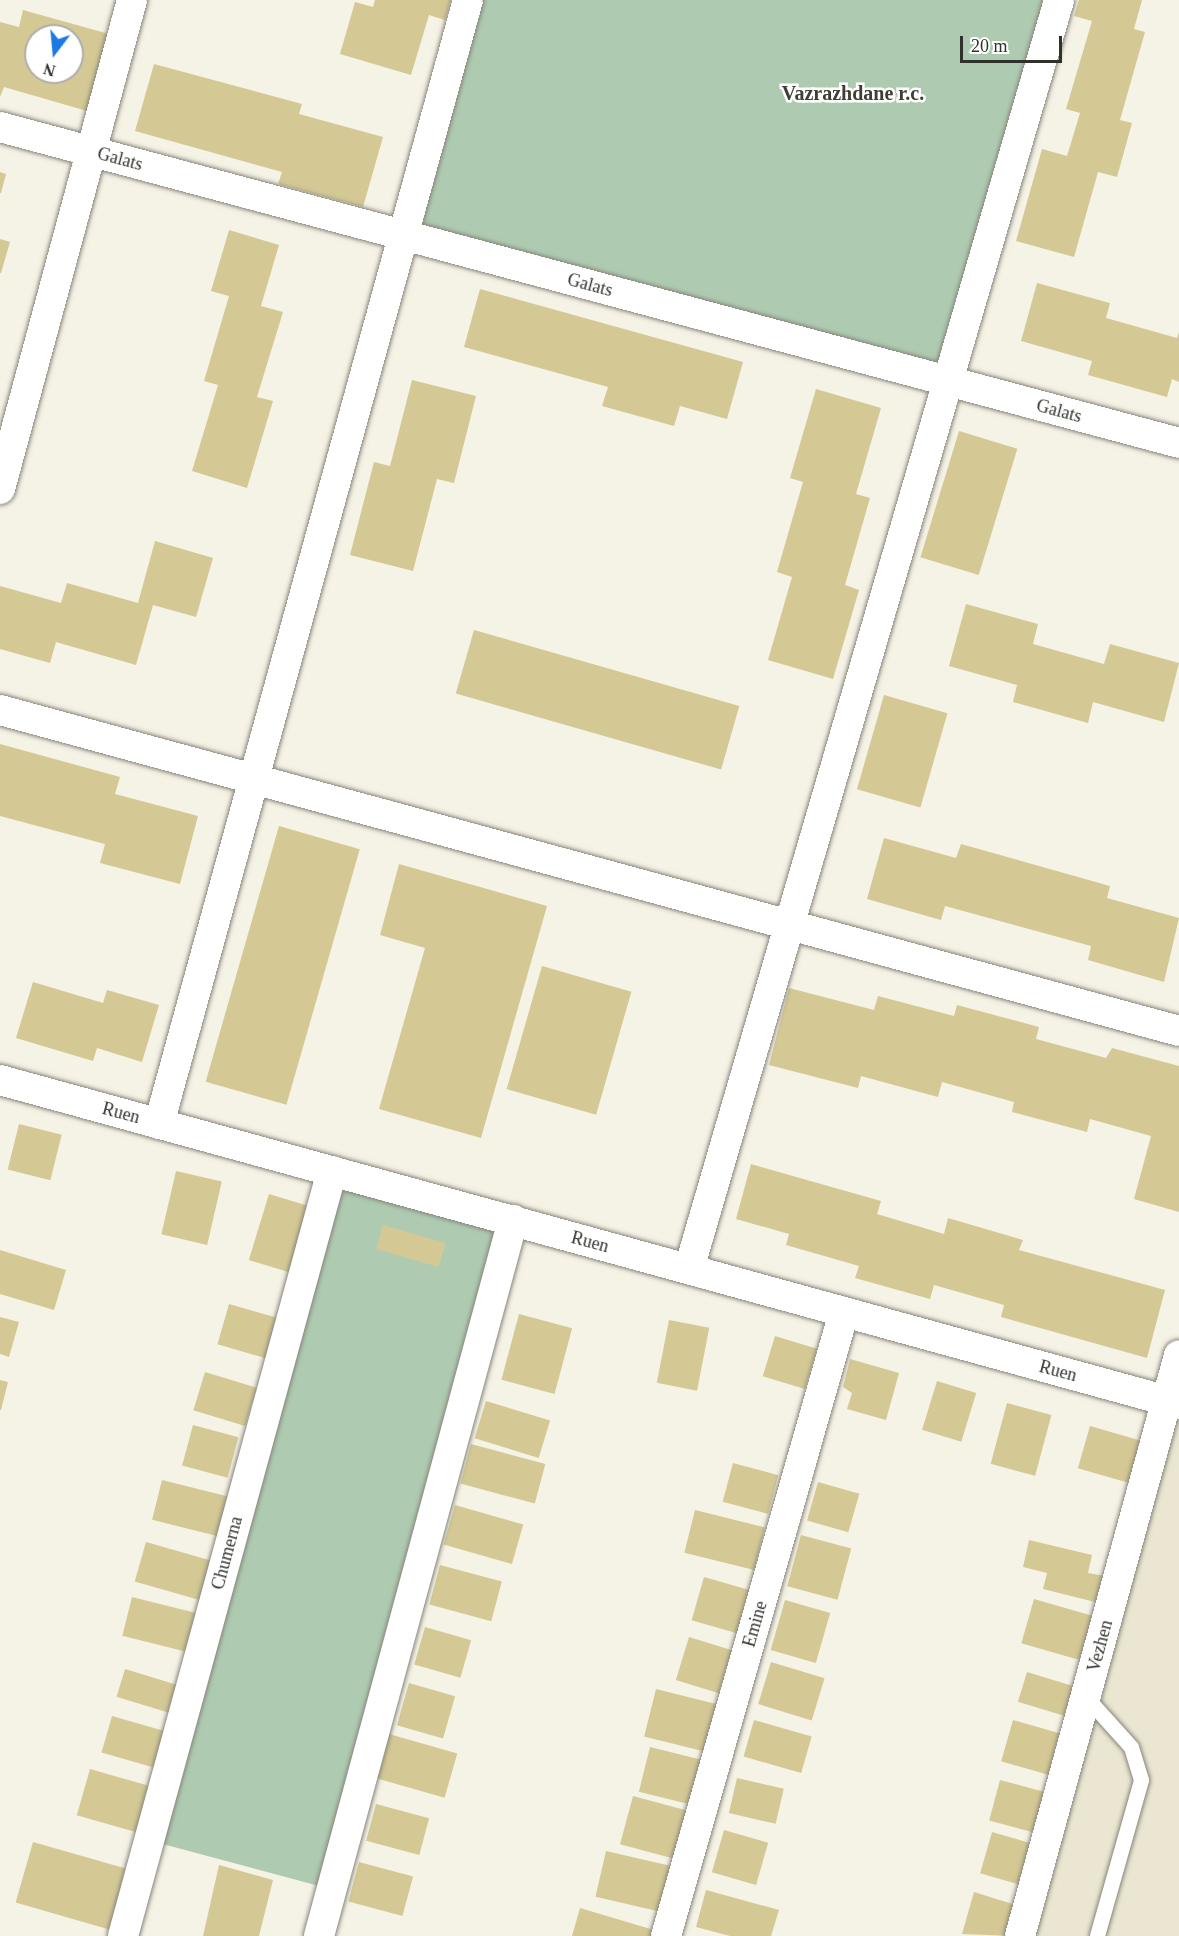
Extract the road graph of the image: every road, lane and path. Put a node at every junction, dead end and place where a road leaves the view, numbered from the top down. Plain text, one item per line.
1 (132, 0) edge
2 (468, 0) edge
3 (1059, 0) edge
4 (0, 127) edge
5 (91, 152) junction
6 (403, 235) junction
7 (950, 381) junction
8 (1179, 443) edge
9 (0, 489) edge
10 (0, 710) edge
11 (254, 779) junction
12 (790, 925) junction
13 (1179, 1031) edge
14 (1, 1082) edge
15 (159, 1124) junction
16 (332, 1171) junction
17 (513, 1221) junction
18 (689, 1269) junction
19 (844, 1312) junction
20 (1179, 1355) edge
21 (1173, 1402) edge
22 (1086, 1697) junction
23 (123, 1936) edge
24 (319, 1936) edge
25 (666, 1936) edge
26 (1020, 1936) edge
27 (1097, 1936) edge

1 - 5 street
2 - 6 street
3 - 7 street
4 - 5 street, Galats
5 - 6 street, Galats
5 - 9 street
6 - 7 street, Galats
6 - 11 street
7 - 8 street, Galats
7 - 12 street
10 - 11 street
11 - 12 street
11 - 15 street
12 - 13 street
12 - 18 street
14 - 15 street, Ruen
15 - 16 street, Ruen
16 - 17 street, Ruen
16 - 23 street, Chumerna
17 - 18 street, Ruen
17 - 24 street
18 - 19 street, Ruen
19 - 21 street, Ruen
19 - 25 street, Emine
20 - 21 street, Vezhen
21 - 22 street, Vezhen
22 - 26 street, Vezhen
22 - 27 lane

